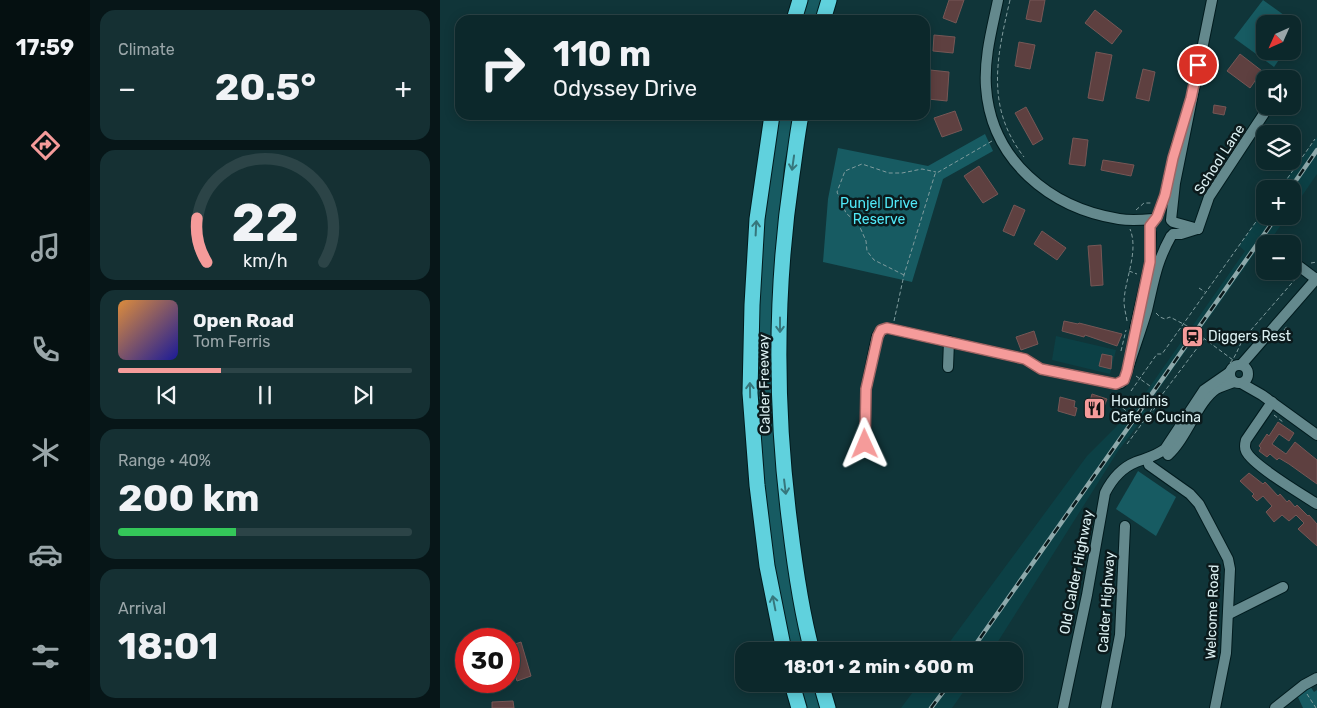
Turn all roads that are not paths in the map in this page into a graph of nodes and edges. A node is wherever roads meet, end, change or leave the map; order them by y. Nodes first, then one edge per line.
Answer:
1 (800, 0) edge
2 (829, 0) edge
3 (998, 0) edge
4 (1212, 0) edge
5 (796, 15) edge
6 (824, 15) edge
7 (1191, 98) junction
8 (1263, 115) edge
9 (771, 120) edge
10 (800, 120) edge
11 (1155, 218) junction
12 (1127, 221) junction
13 (1172, 221) junction
14 (1198, 229) junction
15 (1150, 231) junction
16 (1172, 235) junction
17 (1301, 268) edge
18 (1317, 278) edge
19 (949, 341) junction
20 (1237, 362) junction
21 (948, 367) dead end
22 (1230, 372) junction
23 (1129, 375) junction
24 (1241, 381) junction
25 (1272, 402) junction
26 (1317, 435) edge
27 (865, 444) dead end
28 (1147, 461) junction
29 (1317, 504) edge
30 (1125, 526) dead end
31 (1100, 528) junction
32 (1283, 587) dead end
33 (1229, 614) junction
34 (782, 642) edge
35 (810, 642) edge
36 (1317, 678) edge
37 (794, 692) edge
38 (823, 692) edge
39 (799, 708) edge
40 (828, 708) edge
41 (1063, 708) edge
42 (1106, 708) edge
43 (1215, 708) edge
44 (1275, 708) edge

1 - 5 highway
2 - 6 highway
3 - 12 street
4 - 7 street
7 - 11 street
7 - 13 street
8 - 14 street, School Lane
34 -> 9 highway, Calder Freeway
10 -> 35 highway, Calder Freeway
11 - 12 street
11 - 13 street
11 - 15 street
12 - 15 street
13 - 14 street
13 - 16 street
14 - 16 street
15 - 16 street
15 - 23 street
16 - 23 street
17 - 18 street
18 - 20 street
19 - 21 street
19 - 23 street
19 - 27 street
20 - 22 street
20 - 24 street
22 - 24 street
22 - 28 street
24 - 25 street
24 - 28 street
25 - 26 street
25 - 29 street
28 - 31 street
28 - 31 street, Old Calder Highway
28 - 33 street, Welcome Road
30 - 42 street, Calder Highway
31 - 41 street, Old Calder Highway
32 - 33 street
33 - 43 street, Welcome Road
36 - 44 street
37 - 39 highway
38 - 40 highway

